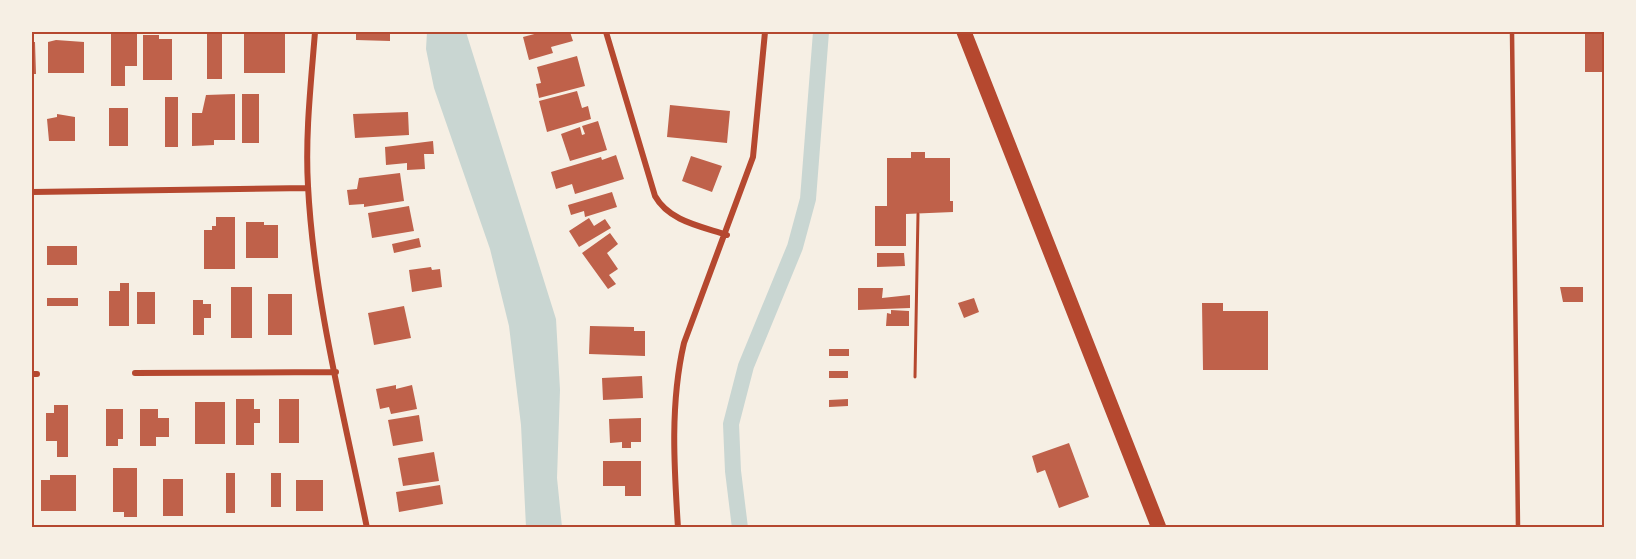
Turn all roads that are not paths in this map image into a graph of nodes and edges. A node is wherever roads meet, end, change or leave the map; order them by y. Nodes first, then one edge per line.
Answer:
1 (315, 32) edge
2 (606, 32) edge
3 (765, 32) edge
4 (964, 32) edge
5 (1512, 32) edge
6 (308, 188) junction
7 (32, 192) edge
8 (727, 235) junction
9 (336, 372) junction
10 (135, 373) dead end
11 (367, 528) edge
12 (678, 528) edge
13 (1159, 528) edge
14 (1518, 528) edge

1 - 6 street
2 - 8 street
3 - 8 street
4 - 13 highway
5 - 14 lane
6 - 7 street
6 - 9 street
8 - 12 street
9 - 10 street
9 - 11 street

